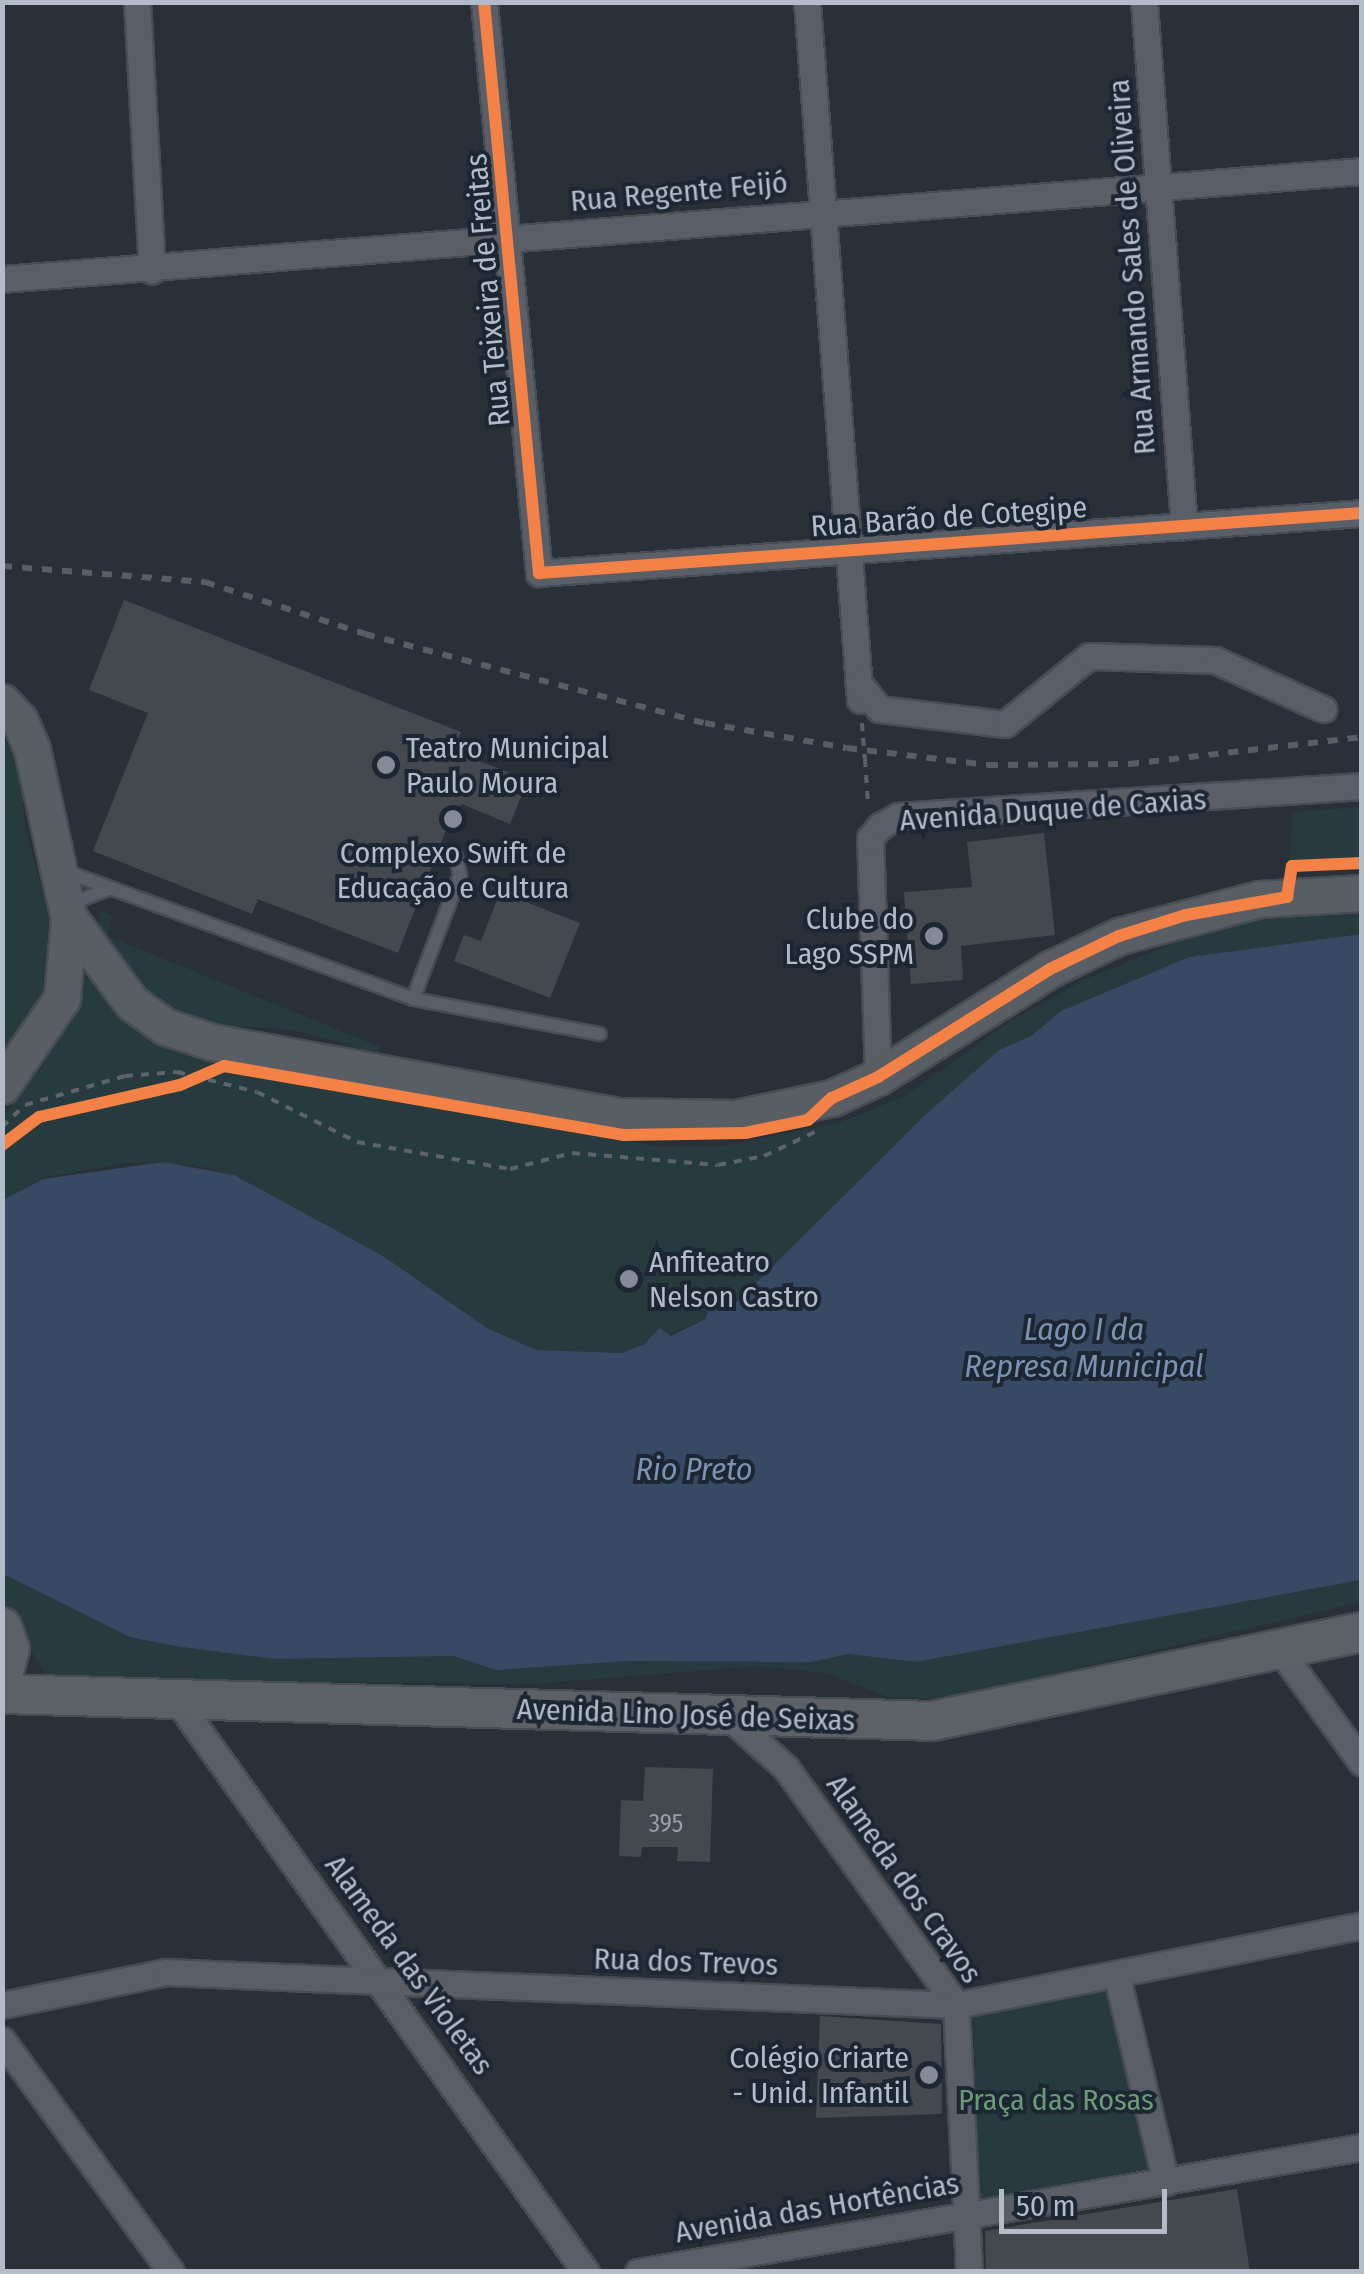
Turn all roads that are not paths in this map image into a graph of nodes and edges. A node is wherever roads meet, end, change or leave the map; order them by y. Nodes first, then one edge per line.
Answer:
1 (136, 2) edge
2 (484, 2) edge
3 (808, 2) edge
4 (1144, 2) edge
5 (1362, 171) edge
6 (1160, 188) junction
7 (824, 212) junction
8 (509, 240) junction
9 (152, 271) junction
10 (2, 280) edge
11 (1362, 512) edge
12 (1184, 526) junction
13 (848, 549) junction
14 (539, 573) joint
15 (2, 702) edge
16 (1323, 709) dead end
17 (1362, 786) edge
18 (456, 856) dead end
19 (52, 867) junction
20 (114, 888) junction
21 (1362, 892) edge
22 (67, 913) junction
23 (413, 999) junction
24 (600, 1034) dead end
25 (8, 1077) edge
26 (878, 1077) junction
27 (2, 1627) edge
28 (1362, 1632) edge
29 (1279, 1649) junction
30 (2, 1679) edge
31 (2, 1694) edge
32 (176, 1699) junction
33 (729, 1718) junction
34 (792, 1719) junction
35 (1362, 1763) edge
36 (786, 1768) junction
37 (1362, 1924) edge
38 (1118, 1977) junction
39 (383, 1982) junction
40 (2, 2005) edge
41 (956, 2005) junction
42 (2, 2040) edge
43 (1362, 2147) edge
44 (1166, 2182) junction
45 (969, 2215) junction
46 (170, 2272) edge
47 (586, 2272) edge
48 (638, 2272) edge
49 (969, 2272) edge

1 - 9 street
2 - 8 street, Rua Teixeira de Freitas
3 - 7 street
4 - 6 street, Rua Armando Sales de Oliveira
5 - 6 street, Rua Regente Feijó
6 - 7 street, Rua Regente Feijó
6 - 12 street, Rua Armando Sales de Oliveira
7 - 8 street, Rua Regente Feijó
7 - 13 street
8 - 9 street, Rua Regente Feijó
8 - 14 street, Rua Teixeira de Freitas
9 - 10 street, Rua Regente Feijó
11 - 12 street, Rua Barão de Cotegipe
12 - 13 street, Rua Barão de Cotegipe
13 - 14 street, Rua Barão de Cotegipe
13 - 16 street
15 - 19 main road
17 - 26 street, Avenida Duque de Caxias
18 - 23 lane
19 - 20 lane
19 - 22 main road
20 - 22 lane
20 - 23 lane
21 - 26 main road
22 - 25 main road
22 - 26 main road
23 - 24 lane
27 - 30 main road
28 - 29 main road, Avenida Lino José de Seixas
29 - 34 main road, Avenida Lino José de Seixas
29 - 35 street
31 - 32 main road, Avenida Lino José de Seixas
32 - 33 main road, Avenida Lino José de Seixas
32 - 39 street, Alameda das Violetas
33 - 34 main road, Avenida Lino José de Seixas
33 - 36 street, Alameda dos Cravos
34 - 36 street, Alameda dos Cravos
36 - 41 street, Alameda dos Cravos
37 - 38 street, Rua dos Trevos
38 - 41 street, Rua dos Trevos
38 - 44 street
39 - 40 street, Rua dos Trevos
39 - 41 street, Rua dos Trevos
39 - 47 street, Alameda das Violetas
41 - 45 street, Alameda dos Cravos
42 - 46 street
43 - 44 street, Avenida das Hortências
44 - 45 street, Avenida das Hortências
45 - 48 street, Avenida das Hortências
45 - 49 street, Alameda dos Cravos

